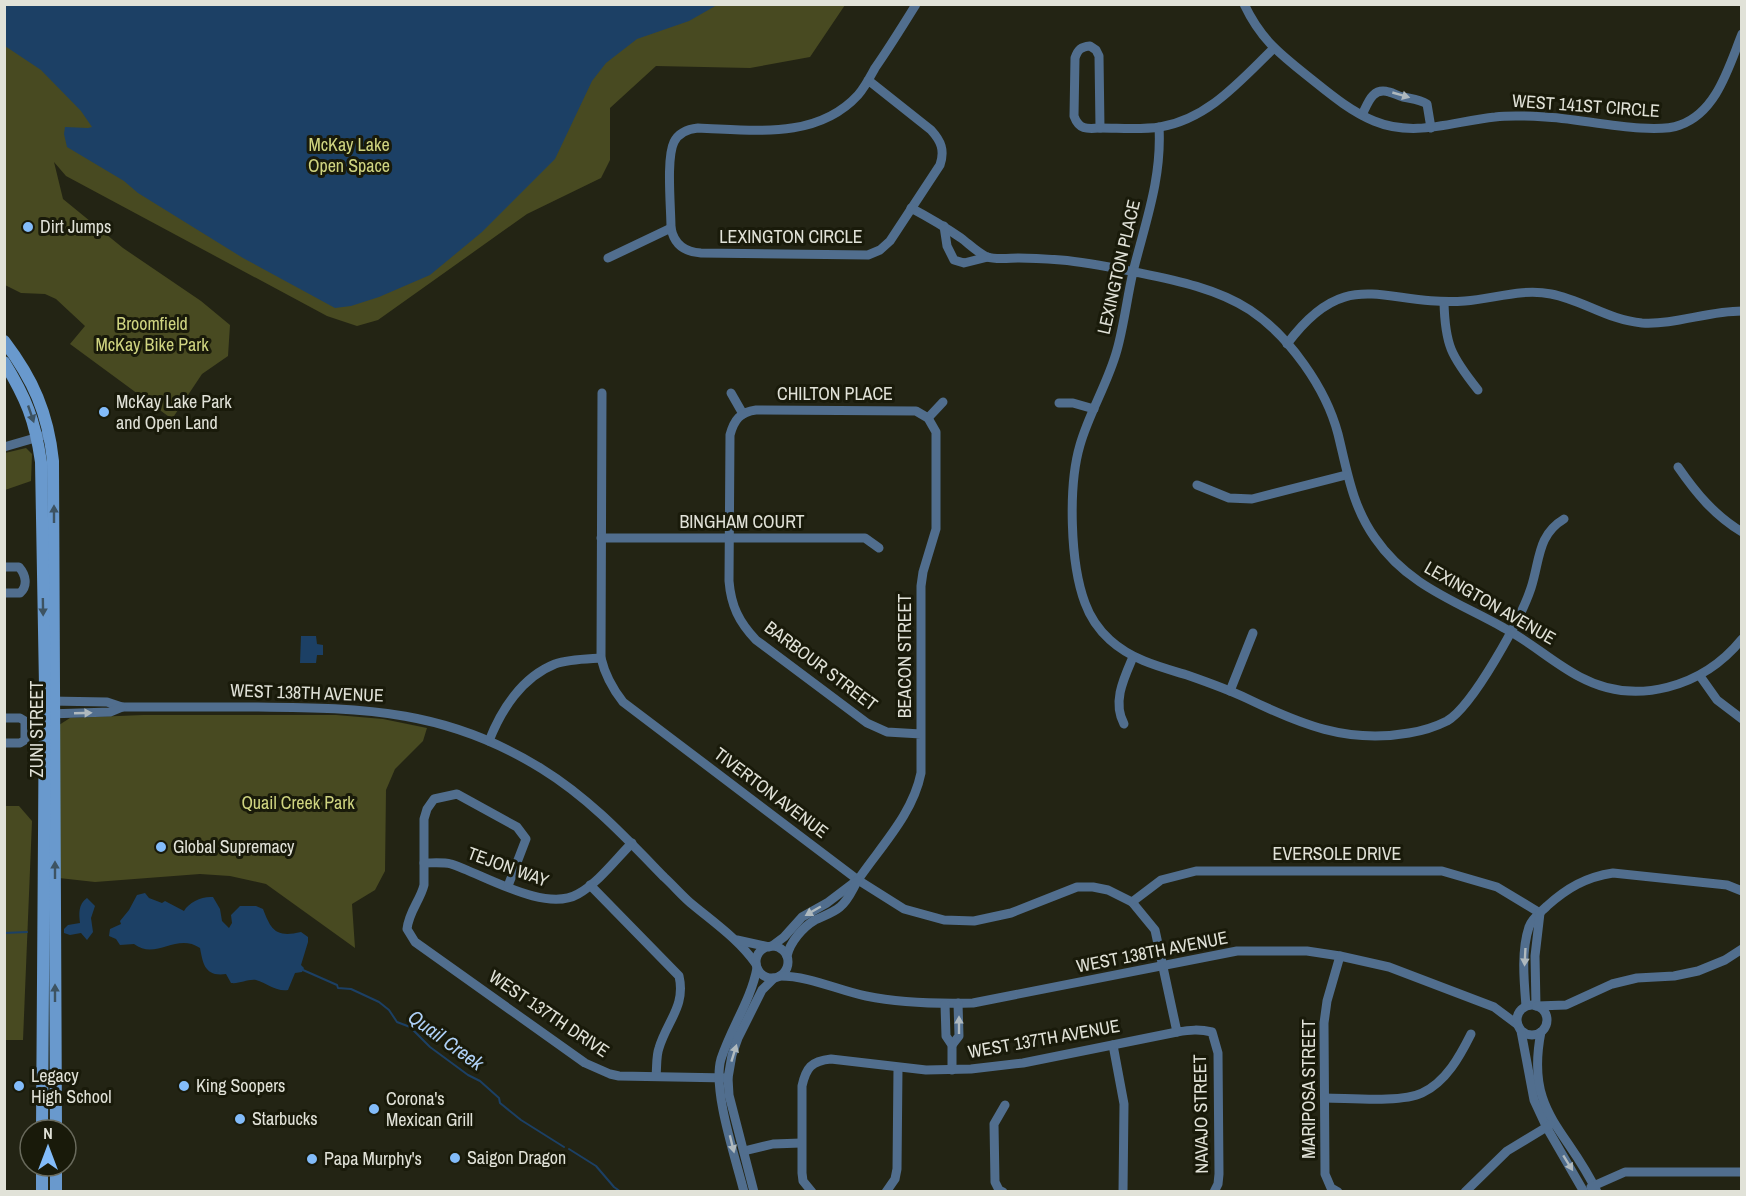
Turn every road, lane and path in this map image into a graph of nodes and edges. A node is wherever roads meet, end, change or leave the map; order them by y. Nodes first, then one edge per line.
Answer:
1 (916, 4) edge
2 (1244, 4) edge
3 (1741, 34) edge
4 (1273, 49) junction
5 (868, 80) junction
6 (1362, 115) junction
7 (1100, 128) junction
8 (1159, 128) junction
9 (1431, 128) junction
10 (912, 208) junction
11 (944, 226) junction
12 (671, 228) junction
13 (608, 258) dead end
14 (988, 258) junction
15 (1133, 272) junction
16 (1444, 302) junction
17 (1742, 310) edge
18 (4, 341) edge
19 (1287, 344) junction
20 (4, 362) edge
21 (1478, 390) dead end
22 (602, 393) dead end
23 (731, 393) dead end
24 (943, 402) dead end
25 (1059, 403) dead end
26 (1094, 409) junction
27 (743, 414) junction
28 (928, 418) junction
29 (44, 435) junction
30 (4, 447) edge
31 (1678, 467) dead end
32 (1346, 475) junction
33 (1197, 485) dead end
34 (1564, 519) dead end
35 (1742, 531) edge
36 (601, 538) junction
37 (730, 539) junction
38 (879, 548) dead end
39 (4, 567) edge
40 (4, 593) edge
41 (1511, 631) junction
42 (1252, 633) dead end
43 (1742, 639) edge
44 (1133, 657) junction
45 (602, 658) junction
46 (1700, 676) junction
47 (1230, 691) junction
48 (49, 708) junction
49 (4, 718) edge
50 (1742, 719) edge
51 (1124, 724) dead end
52 (921, 734) junction
53 (489, 741) junction
54 (4, 743) edge
55 (632, 843) junction
56 (424, 863) junction
57 (858, 879) junction
58 (590, 885) junction
59 (508, 886) junction
60 (1742, 891) edge
61 (1132, 902) junction
62 (1540, 913) junction
63 (49, 934) junction
64 (737, 940) junction
65 (770, 946) junction
66 (1742, 949) edge
67 (1340, 956) junction
68 (787, 958) junction
69 (1163, 965) junction
70 (756, 966) junction
71 (777, 977) junction
72 (812, 980) junction
73 (958, 1003) junction
74 (945, 1004) junction
75 (1566, 1005) junction
76 (1494, 1007) junction
77 (1530, 1007) junction
78 (1547, 1022) junction
79 (1520, 1028) junction
80 (1177, 1032) junction
81 (1541, 1032) junction
82 (1471, 1034) dead end
83 (952, 1045) junction
84 (1113, 1045) junction
85 (898, 1068) junction
86 (952, 1071) junction
87 (656, 1076) junction
88 (724, 1077) junction
89 (1325, 1098) junction
90 (1005, 1106) dead end
91 (42, 1118) edge
92 (56, 1118) edge
93 (1550, 1125) junction
94 (801, 1143) junction
95 (744, 1151) junction
96 (1742, 1172) edge
97 (1596, 1188) edge
98 (1335, 1190) edge
99 (744, 1191) edge
100 (754, 1191) edge
101 (812, 1191) edge
102 (886, 1191) edge
103 (1001, 1191) edge
104 (1123, 1191) edge
105 (1214, 1191) edge
106 (1465, 1191) edge
107 (1584, 1191) edge

1 - 5 street
2 - 4 street, WEST 141ST CIRCLE
3 - 9 street, WEST 141ST CIRCLE
4 - 6 street, WEST 141ST CIRCLE
4 - 8 street
5 - 10 street, LEXINGTON CIRCLE
5 - 12 street
6 - 9 street, WEST 141ST CIRCLE
6 -> 9 street
7 - 7 street
7 - 8 street
8 - 15 street, LEXINGTON PLACE
10 - 11 street
10 - 12 street, LEXINGTON CIRCLE
11 - 14 street
11 - 14 street, LEXINGTON AVENUE
12 - 13 street
14 - 15 street, LEXINGTON AVENUE
15 - 19 street, LEXINGTON AVENUE
15 - 26 street, LEXINGTON PLACE
16 - 17 street
16 - 19 street
16 - 21 street
18 - 29 main road, ZUNI STREET
19 - 32 street, LEXINGTON AVENUE
20 -> 29 main road, ZUNI STREET
22 - 36 street, TIVERTON AVENUE
23 - 27 street
24 - 28 street
25 - 26 street
26 - 44 street, LEXINGTON PLACE
27 - 28 street, CHILTON PLACE
27 - 37 street, BARBOUR STREET
28 - 52 street, BEACON STREET
29 - 30 street
29 - 48 main road, ZUNI STREET
31 - 35 street
32 - 33 street
32 - 41 street, LEXINGTON AVENUE
34 - 41 street, LEXINGTON PLACE
36 - 37 street, BINGHAM COURT
36 - 45 street, TIVERTON AVENUE
37 - 38 street, BINGHAM COURT
37 - 52 street, BARBOUR STREET
39 - 40 street
41 - 46 street, LEXINGTON AVENUE
41 - 47 street, LEXINGTON PLACE
42 - 47 street
43 - 46 street, LEXINGTON AVENUE
44 - 47 street, LEXINGTON PLACE
44 - 51 street
45 - 53 street
45 - 57 street, TIVERTON AVENUE
46 - 50 street
48 - 53 street, WEST 138TH AVENUE
48 - 63 main road, ZUNI STREET
49 - 54 street
52 - 57 street, BEACON STREET
53 - 55 street, WEST 138TH AVENUE
55 - 58 street, TEJON WAY
55 - 64 street, WEST 138TH AVENUE
56 - 59 street, TEJON WAY
56 - 59 street
56 - 87 street, WEST 137TH DRIVE
57 - 61 street, TIVERTON AVENUE
57 -> 65 street, BEACON STREET
57 - 68 street, BEACON STREET
58 - 59 street, TEJON WAY
58 - 87 street
60 - 62 street
61 - 62 street, EVERSOLE DRIVE
61 - 69 street, TIVERTON AVENUE
62 - 77 street
63 - 91 main road, ZUNI STREET
92 -> 63 main road, ZUNI STREET
64 - 65 street, WEST 138TH AVENUE
64 - 70 street, WEST 138TH AVENUE
65 - 68 street
65 - 70 street
66 - 75 street, WEST 138TH AVENUE
67 - 69 street, WEST 138TH AVENUE
67 - 76 street, WEST 138TH AVENUE
67 - 89 street, MARIPOSA STREET
68 - 71 street
68 - 72 street, WEST 138TH AVENUE
69 - 73 street, WEST 138TH AVENUE
69 - 80 street, NAVAJO STREET
70 - 71 street
70 - 88 street
71 - 72 street, WEST 138TH AVENUE
88 -> 71 street
72 - 74 street, WEST 138TH AVENUE
73 - 74 street, WEST 138TH AVENUE
83 -> 73 street
74 - 83 street
75 - 77 street, WEST 138TH AVENUE
75 - 78 street, WEST 138TH AVENUE
76 - 77 street, WEST 138TH AVENUE
76 - 79 street, WEST 138TH AVENUE
77 - 78 street
77 - 79 street
78 - 81 street
79 - 81 street
79 - 93 street
80 - 84 street, WEST 137TH AVENUE
80 - 105 street, NAVAJO STREET
81 - 93 street
82 - 89 street
83 - 86 street
84 - 86 street, WEST 137TH AVENUE
84 - 104 street
85 - 86 street, WEST 137TH AVENUE
85 - 94 street, WEST 137TH AVENUE
85 - 102 street
87 - 88 street, WEST 137TH DRIVE
88 - 95 street
88 -> 99 street
89 - 98 street, MARIPOSA STREET
90 - 103 street
93 - 97 street
93 - 106 street
93 -> 107 street
94 - 95 street
94 - 101 street
95 - 100 street
96 - 97 street
97 - 107 street

